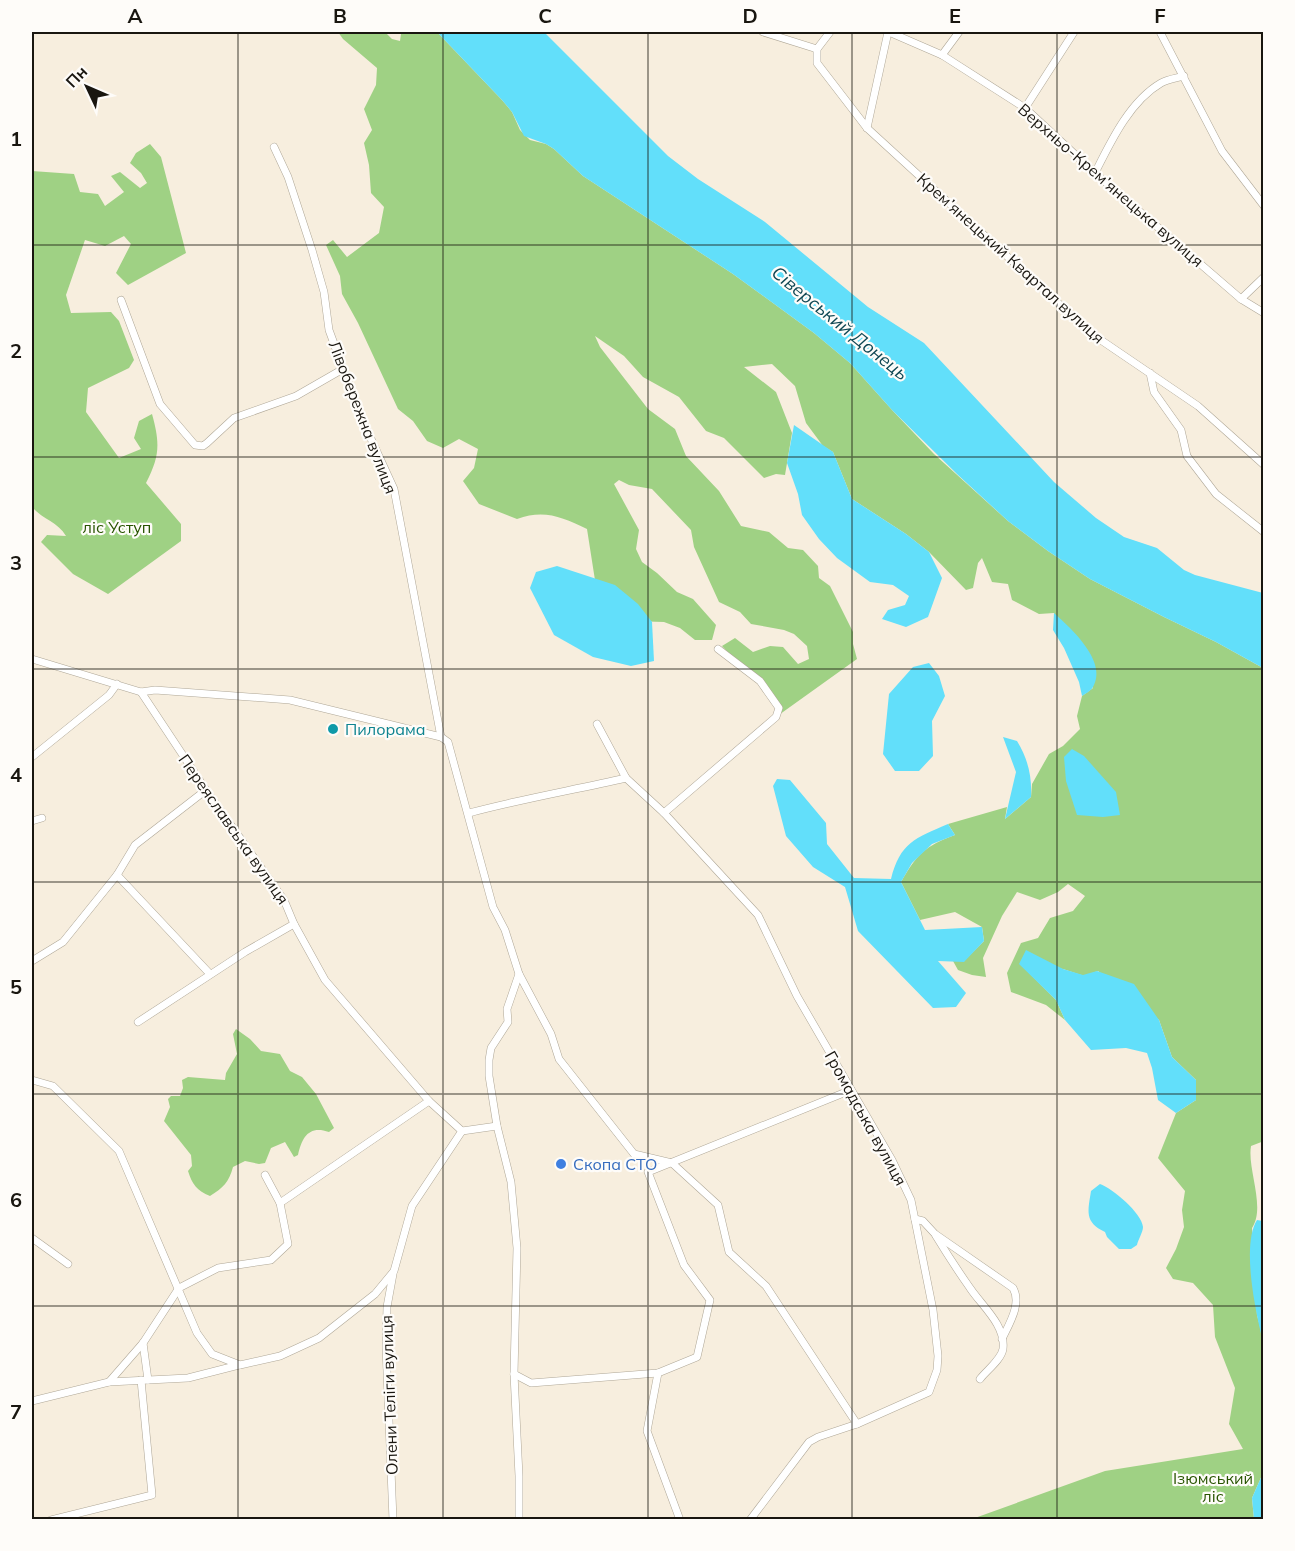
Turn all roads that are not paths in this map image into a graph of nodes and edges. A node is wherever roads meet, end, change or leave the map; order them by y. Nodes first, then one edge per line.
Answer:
1 (763, 32) edge
2 (830, 32) edge
3 (889, 32) edge
4 (959, 32) edge
5 (1074, 32) edge
6 (1160, 32) edge
7 (817, 49) junction
8 (942, 55) junction
9 (1184, 76) junction
10 (1025, 108) junction
11 (867, 128) junction
12 (274, 147) dead end
13 (1095, 172) junction
14 (1263, 206) edge
15 (1263, 277) edge
16 (1241, 299) junction
17 (121, 300) dead end
18 (1263, 313) edge
19 (343, 369) junction
20 (1150, 373) junction
21 (1263, 463) edge
22 (1263, 532) edge
23 (718, 649) dead end
24 (32, 659) edge
25 (117, 684) junction
26 (141, 692) junction
27 (597, 724) dead end
28 (441, 737) junction
29 (32, 757) edge
30 (626, 778) junction
31 (206, 790) junction
32 (469, 813) junction
33 (664, 813) junction
34 (42, 818) dead end
35 (32, 821) edge
36 (117, 874) junction
37 (294, 924) junction
38 (32, 961) edge
39 (210, 974) junction
40 (519, 974) junction
41 (138, 1022) dead end
42 (32, 1080) edge
43 (851, 1090) junction
44 (429, 1101) junction
45 (497, 1126) junction
46 (462, 1131) junction
47 (672, 1163) junction
48 (265, 1175) dead end
49 (280, 1203) junction
50 (915, 1219) junction
51 (935, 1234) junction
52 (32, 1238) edge
53 (68, 1264) dead end
54 (394, 1271) junction
55 (178, 1288) junction
56 (1002, 1339) junction
57 (143, 1343) junction
58 (240, 1365) junction
59 (658, 1373) junction
60 (514, 1374) junction
61 (980, 1378) dead end
62 (145, 1380) junction
63 (109, 1382) junction
64 (32, 1401) edge
65 (857, 1424) junction
66 (51, 1520) edge
67 (393, 1520) edge
68 (519, 1520) edge
69 (680, 1520) edge
70 (750, 1520) edge

1 - 7 street
2 - 7 street
3 - 8 street, Верхньо-Крем’янецька вулиця
3 - 11 street
4 - 8 street
5 - 10 street
6 - 9 street
7 - 11 street, Крем’янецький Квартал вулиця
8 - 10 street, Верхньо-Крем’янецька вулиця
9 - 13 street
9 - 14 street
10 - 13 street, Верхньо-Крем’янецька вулиця
11 - 20 street, Крем’янецький Квартал вулиця
12 - 19 street, Лівобережна вулиця
13 - 16 street, Верхньо-Крем’янецька вулиця
15 - 16 street
16 - 18 street, Верхньо-Крем’янецька вулиця
17 - 19 street
19 - 28 street, Лівобережна вулиця
20 - 21 street, Крем’янецький Квартал вулиця
20 - 22 street
23 - 33 street
24 - 25 street
25 - 26 street
25 - 29 street
26 - 28 street
26 - 31 street, Переяславська вулиця
27 - 30 street, Громадська вулиця
28 - 32 street, Лівобережна вулиця
30 - 32 street
30 - 33 street, Громадська вулиця
31 - 36 street
31 - 37 street, Переяславська вулиця
32 - 40 street, Лівобережна вулиця
33 - 43 street, Громадська вулиця
34 - 35 street
36 - 38 street
36 - 39 street
37 - 39 street
37 - 44 street, Переяславська вулиця
39 - 41 street
40 - 45 street
40 - 47 street, Лівобережна вулиця
42 - 55 street
43 - 47 street
43 - 50 street, Громадська вулиця
44 - 46 street, Переяславська вулиця
44 - 49 street
45 - 46 street
45 - 60 street
46 - 54 street, Олени Теліги вулиця
47 - 59 street
47 - 65 street
48 - 49 street
49 - 55 street
50 - 51 street
50 - 65 street, Громадська вулиця
51 - 56 street
51 - 56 street
52 - 53 street
54 - 58 street, Олени Теліги вулиця
54 - 67 street, Олени Теліги вулиця
55 - 57 street
55 - 58 street
56 - 61 street
57 - 62 street
57 - 63 street
58 - 62 street, Олени Теліги вулиця
59 - 60 street
59 - 69 street
60 - 68 street
62 - 63 street, Олени Теліги вулиця
62 - 66 street
63 - 64 street, Олени Теліги вулиця
65 - 70 street, Громадська вулиця

